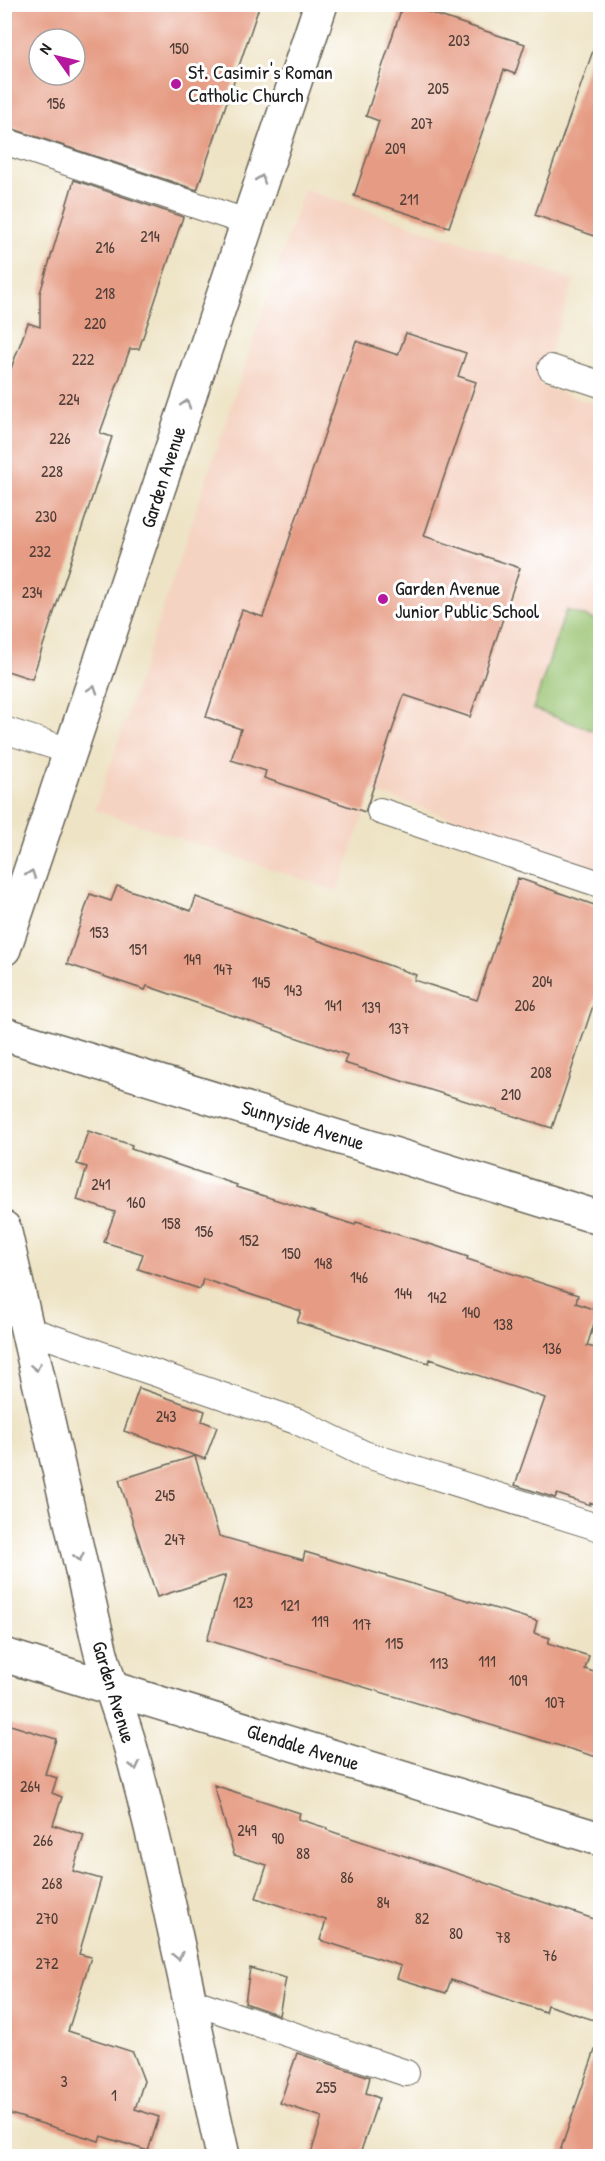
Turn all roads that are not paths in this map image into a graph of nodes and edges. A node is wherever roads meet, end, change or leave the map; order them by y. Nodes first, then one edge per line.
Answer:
1 (321, 4) edge
2 (4, 141) edge
3 (246, 222) junction
4 (551, 368) dead end
5 (600, 384) edge
6 (4, 730) edge
7 (73, 752) junction
8 (380, 811) dead end
9 (600, 884) edge
10 (4, 949) edge
11 (4, 1034) edge
12 (600, 1215) edge
13 (4, 1228) edge
14 (28, 1330) junction
15 (600, 1528) edge
16 (4, 1655) edge
17 (109, 1686) junction
18 (600, 1839) edge
19 (188, 2000) junction
20 (405, 2073) dead end
21 (223, 2157) edge

3 -> 1 street, Garden Avenue
2 - 3 lane
7 -> 3 street, Garden Avenue
4 - 5 lane
6 - 7 lane
10 -> 7 street, Garden Avenue
8 - 9 lane
11 - 12 street, Sunnyside Avenue
13 - 14 street, Garden Avenue
14 - 15 lane
14 -> 17 street, Garden Avenue
16 - 17 street, Glendale Avenue
17 - 18 street, Glendale Avenue
17 -> 19 street, Garden Avenue
19 - 20 lane
19 - 21 street, Garden Avenue

